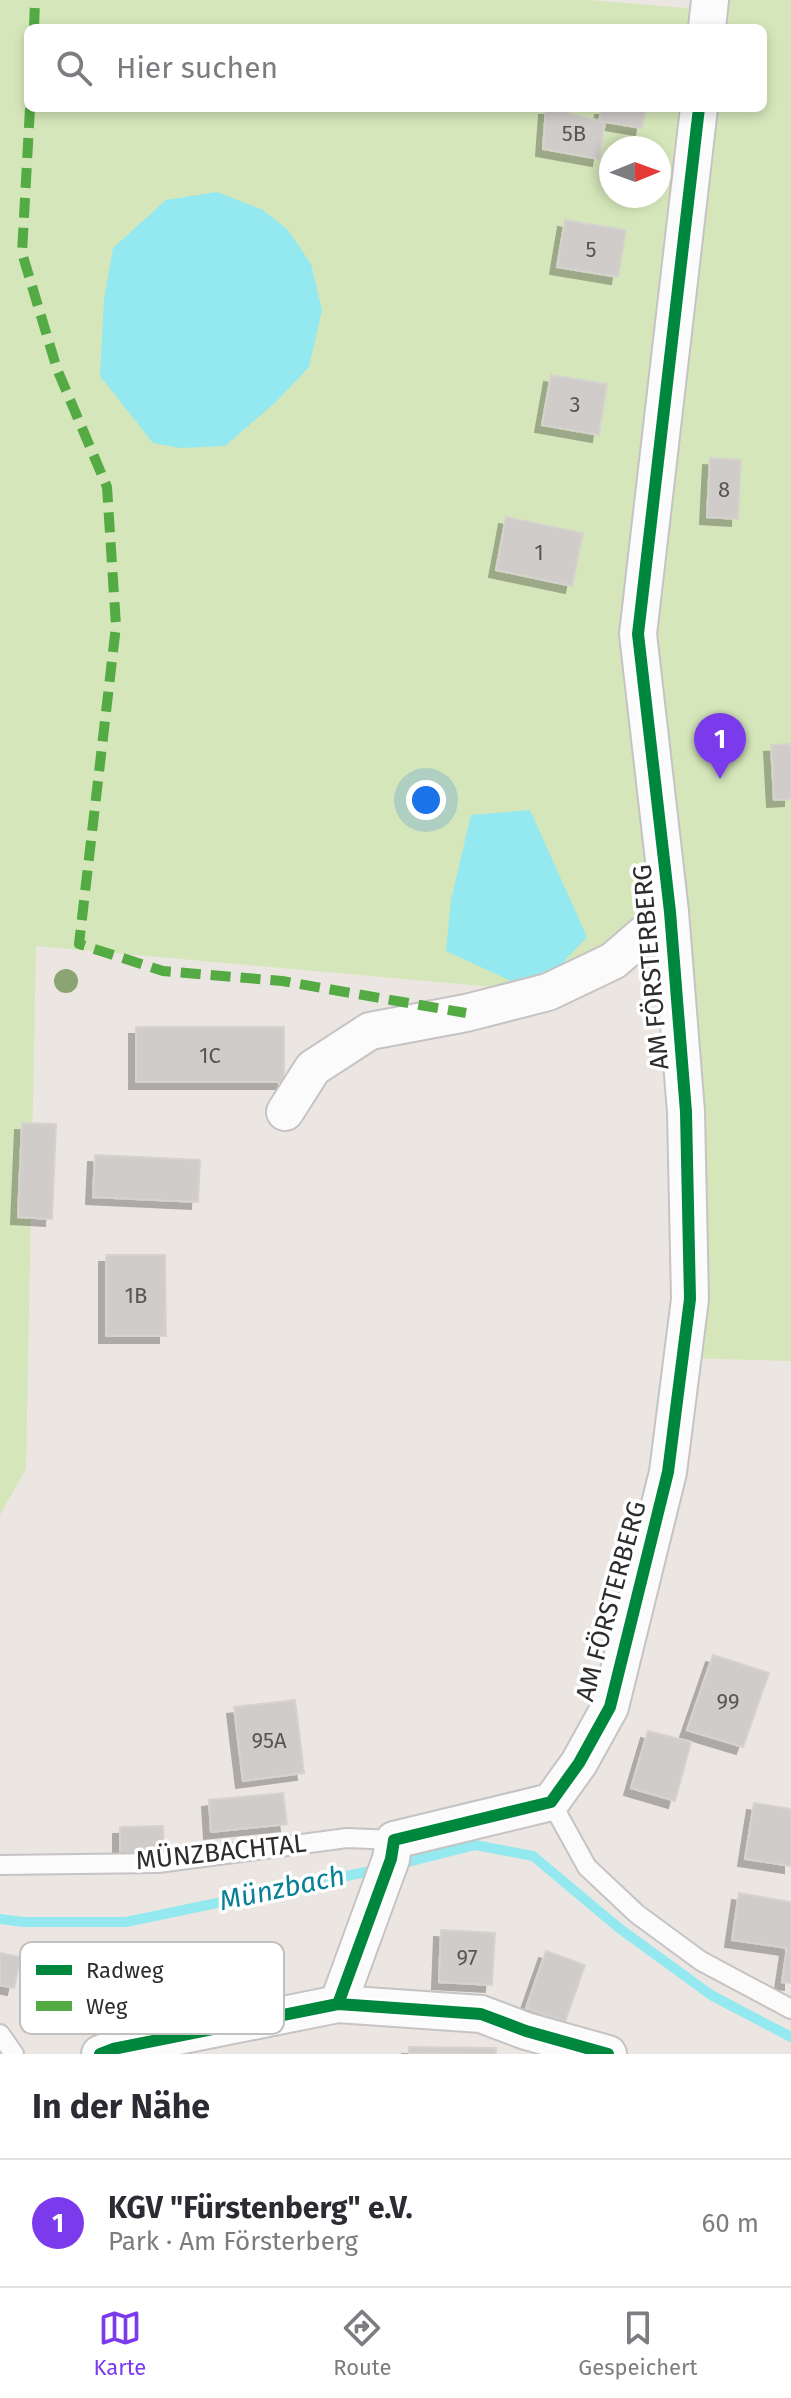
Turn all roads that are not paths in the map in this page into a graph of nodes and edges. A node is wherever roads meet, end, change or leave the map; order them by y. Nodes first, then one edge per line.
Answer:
1 (710, 0) edge
2 (707, 24) edge
3 (699, 112) edge
4 (670, 912) junction
5 (285, 1112) dead end
6 (551, 1802) junction
7 (393, 1850) junction
8 (0, 1865) edge
9 (338, 2004) junction
10 (791, 2009) edge
11 (284, 2015) edge
12 (0, 2034) edge
13 (188, 2034) edge
14 (14, 2054) edge
15 (100, 2054) edge
16 (608, 2054) edge

1 - 2 street
3 - 4 street, AM FÖRSTERBERG
4 - 5 street, AM FÖRSTERBERG
4 - 6 street, AM FÖRSTERBERG
6 - 7 street, MÜNZBACHTAL
6 - 10 lane
7 - 8 lane, MÜNZBACHTAL
7 - 9 street
9 - 11 street
9 - 16 street
12 - 14 lane
13 - 15 street

